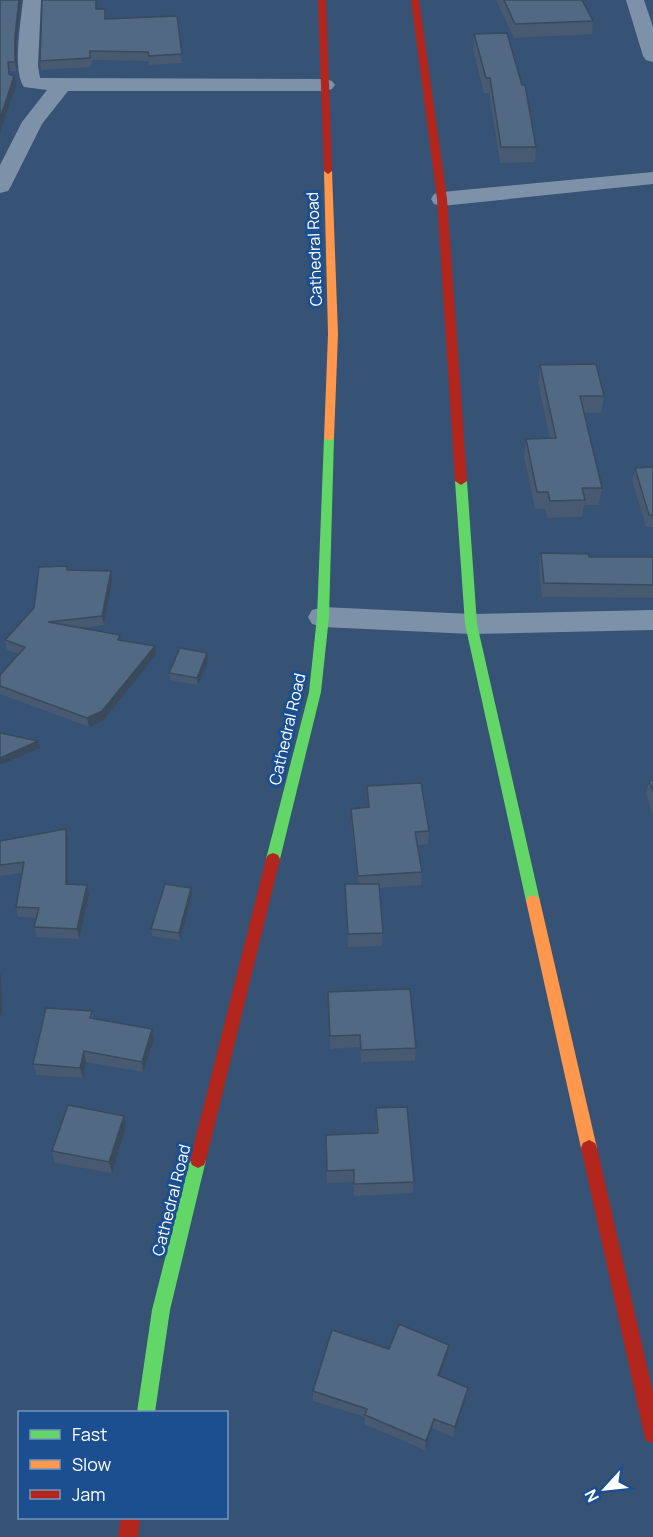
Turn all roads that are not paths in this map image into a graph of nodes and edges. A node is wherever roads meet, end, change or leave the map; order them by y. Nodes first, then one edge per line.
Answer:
1 (33, 0) edge
2 (322, 0) edge
3 (415, 0) edge
4 (635, 0) edge
5 (653, 56) edge
6 (62, 85) junction
7 (325, 85) junction
8 (653, 178) edge
9 (0, 186) edge
10 (442, 199) junction
11 (323, 617) junction
12 (653, 620) edge
13 (471, 624) junction
14 (146, 1411) edge
15 (653, 1434) edge
16 (131, 1519) edge
17 (128, 1537) edge

1 - 6 street
2 - 7 main road, Cathedral Road
3 - 10 main road
4 - 5 street
6 - 7 street
6 - 9 street
7 - 11 main road, Cathedral Road
8 - 10 street
10 - 13 main road
11 - 13 street
11 - 14 main road, Cathedral Road
12 - 13 street
13 - 15 main road
16 - 17 main road

